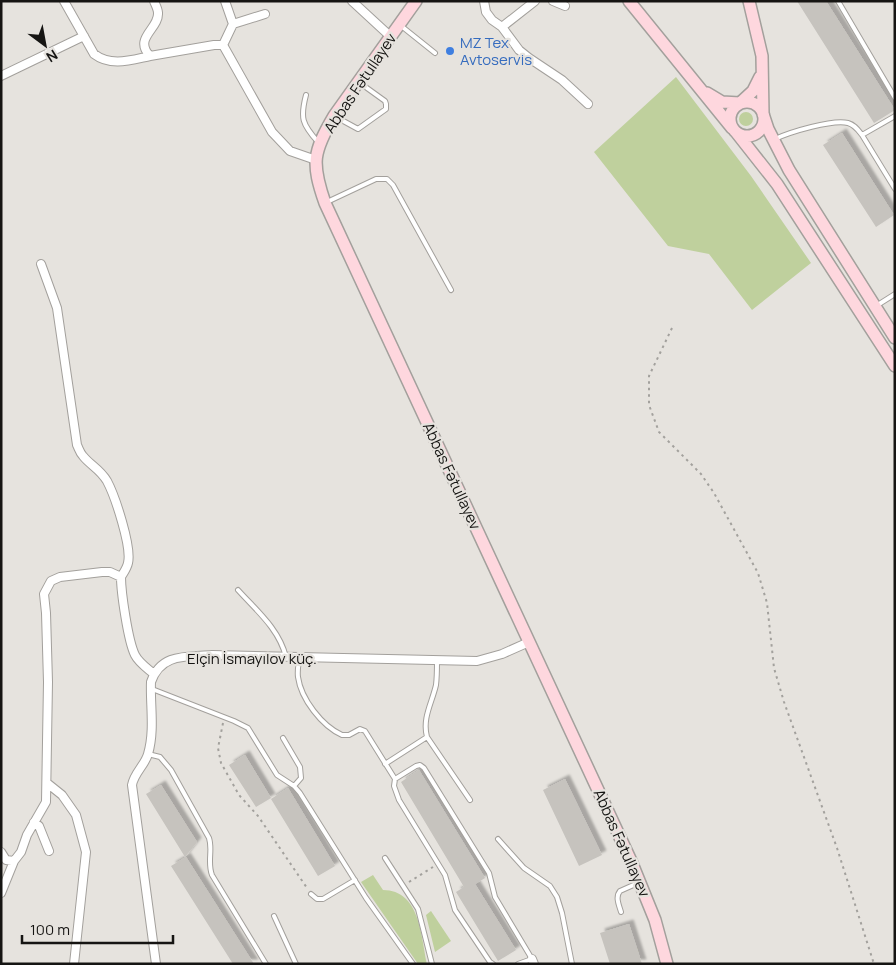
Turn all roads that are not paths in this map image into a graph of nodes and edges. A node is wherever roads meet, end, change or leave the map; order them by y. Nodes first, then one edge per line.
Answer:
1 (64, 1) edge
2 (154, 1) edge
3 (225, 1) edge
4 (352, 1) edge
5 (416, 1) edge
6 (484, 1) edge
7 (535, 1) edge
8 (553, 1) edge
9 (629, 1) edge
10 (749, 1) edge
11 (838, 1) edge
12 (565, 6) dead end
13 (265, 14) dead end
14 (233, 24) junction
15 (400, 25) junction
16 (502, 27) junction
17 (84, 36) junction
18 (391, 37) junction
19 (223, 45) junction
20 (435, 53) dead end
21 (150, 56) junction
22 (763, 69) junction
23 (1, 76) edge
24 (359, 82) junction
25 (696, 85) junction
26 (306, 95) dead end
27 (895, 98) edge
28 (740, 103) junction
29 (588, 104) dead end
30 (763, 114) junction
31 (334, 116) junction
32 (895, 116) edge
33 (734, 130) junction
34 (862, 136) junction
35 (773, 140) junction
36 (320, 143) junction
37 (316, 160) junction
38 (895, 190) edge
39 (325, 203) junction
40 (41, 264) dead end
41 (450, 290) dead end
42 (895, 294) edge
43 (875, 307) junction
44 (895, 338) edge
45 (895, 366) edge
46 (121, 577) junction
47 (238, 590) dead end
48 (529, 642) junction
49 (286, 657) junction
50 (299, 657) junction
51 (437, 661) junction
52 (154, 674) junction
53 (151, 689) junction
54 (427, 736) junction
55 (283, 738) dead end
56 (148, 754) junction
57 (386, 764) junction
58 (395, 778) junction
59 (47, 782) junction
60 (294, 786) junction
61 (470, 800) dead end
62 (34, 822) junction
63 (498, 839) dead end
64 (49, 851) dead end
65 (1, 852) edge
66 (385, 858) dead end
67 (14, 861) junction
68 (354, 880) junction
69 (640, 882) junction
70 (1, 892) edge
71 (311, 894) road end
72 (621, 912) dead end
73 (274, 916) dead end
74 (533, 961) edge
75 (74, 964) edge
76 (156, 964) edge
77 (266, 964) edge
78 (296, 964) edge
79 (412, 964) edge
80 (432, 964) edge
81 (493, 964) edge
82 (518, 964) edge
83 (572, 964) edge
84 (667, 964) edge

1 - 17 street
2 - 21 street
3 - 14 street
4 - 18 street
5 - 15 main road, Abbas Fətullayev
6 - 16 street
7 - 16 street
8 - 12 street
9 - 25 main road
10 - 22 main road
11 - 27 lane
13 - 14 street
14 - 19 street
15 - 18 main road, Abbas Fətullayev
15 - 20 lane
16 - 29 street
17 - 21 street
17 - 23 street
18 - 24 main road, Abbas Fətullayev
19 - 21 street
19 - 37 street
22 - 28 main road
22 - 30 main road
24 - 31 main road, Abbas Fətullayev
24 - 31 lane
25 - 28 main road
25 - 33 main road
26 - 36 lane
28 - 30 main road
28 - 33 main road
30 - 33 main road
30 - 35 main road
31 - 36 main road, Abbas Fətullayev
32 - 34 lane
33 - 45 main road
34 - 35 lane
34 - 38 lane
35 - 43 main road
36 - 37 main road, Abbas Fətullayev
37 - 39 main road, Abbas Fətullayev
39 - 41 lane
39 - 48 main road, Abbas Fətullayev
40 - 46 street
42 - 43 lane
43 - 44 main road
46 - 52 street
46 - 59 street
47 - 49 lane
48 - 51 street, Elçin İsmayılov küç.
48 - 69 main road, Abbas Fətullayev
49 - 50 street, Elçin İsmayılov küç.
49 - 52 street, Elçin İsmayılov küç.
50 - 51 street, Elçin İsmayılov küç.
50 - 57 lane
51 - 54 lane
52 - 53 street
53 - 56 street
53 - 60 lane
54 - 57 lane
54 - 61 lane
55 - 60 lane
56 - 76 street
56 - 77 lane
57 - 58 lane
58 - 74 lane
58 - 81 lane
59 - 62 street
59 - 75 street
60 - 68 lane
62 - 64 street
62 - 67 street
63 - 83 lane
65 - 67 street
66 - 80 lane
67 - 70 street
68 - 71 lane
68 - 79 lane
69 - 72 lane
69 - 84 main road, Abbas Fətullayev
73 - 78 lane
74 - 82 lane

